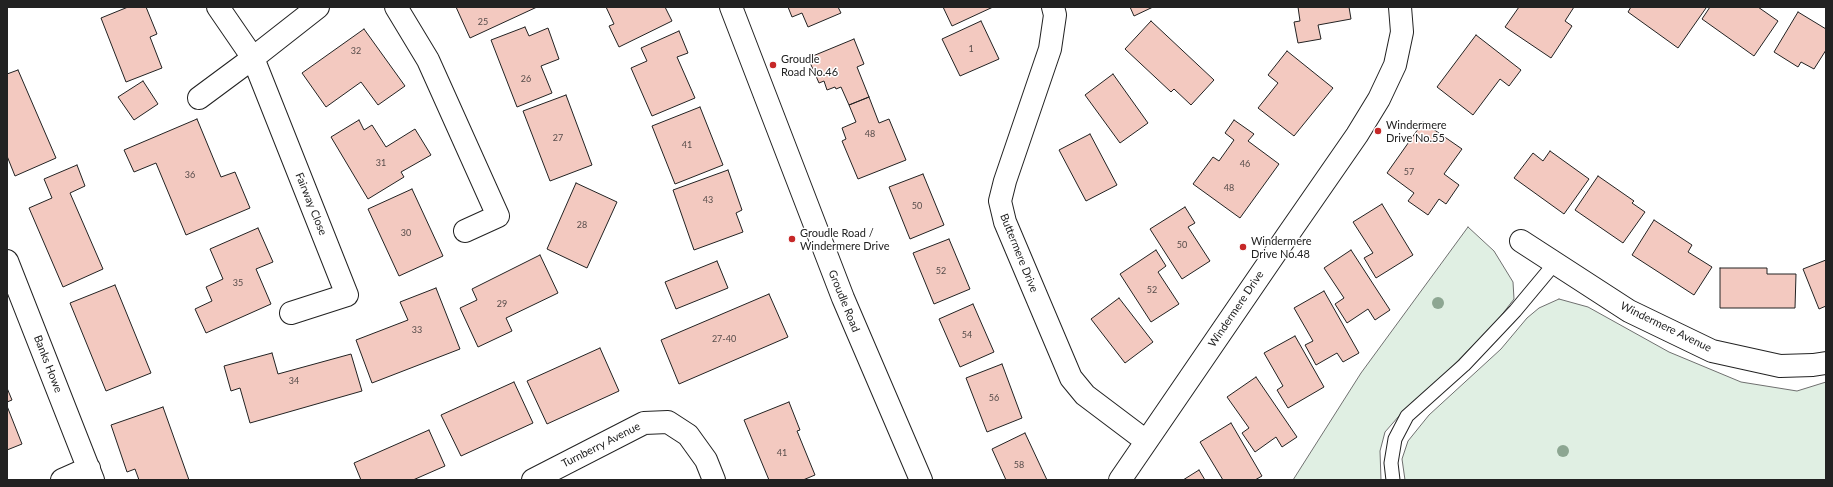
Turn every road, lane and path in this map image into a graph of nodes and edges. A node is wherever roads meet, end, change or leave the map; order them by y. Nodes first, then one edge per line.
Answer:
1 (218, 7) edge
2 (318, 7) edge
3 (396, 7) edge
4 (731, 7) edge
5 (1054, 7) edge
6 (1400, 7) edge
7 (253, 58) junction
8 (199, 98) dead end
9 (465, 231) dead end
10 (1521, 241) dead end
11 (7, 261) edge
12 (1555, 263) junction
13 (291, 313) dead end
14 (1826, 363) edge
15 (1146, 441) junction
16 (91, 474) edge
17 (62, 480) edge
18 (533, 480) edge
19 (714, 480) edge
20 (921, 480) edge
21 (1120, 480) edge
22 (1393, 480) edge

1 - 7 street, Fairway Close
2 - 7 street
3 - 9 street
4 - 20 street, Groudle Road
5 - 15 street, Buttermere Drive
6 - 15 street, Windermere Drive
7 - 8 street
7 - 13 street, Fairway Close
10 - 12 street, Windermere Avenue
11 - 16 street, Banks Howe
12 - 14 street, Windermere Avenue
12 - 22 lane
15 - 21 street, Windermere Drive
16 - 17 street, Banks Howe
18 - 19 street, Turnberry Avenue

